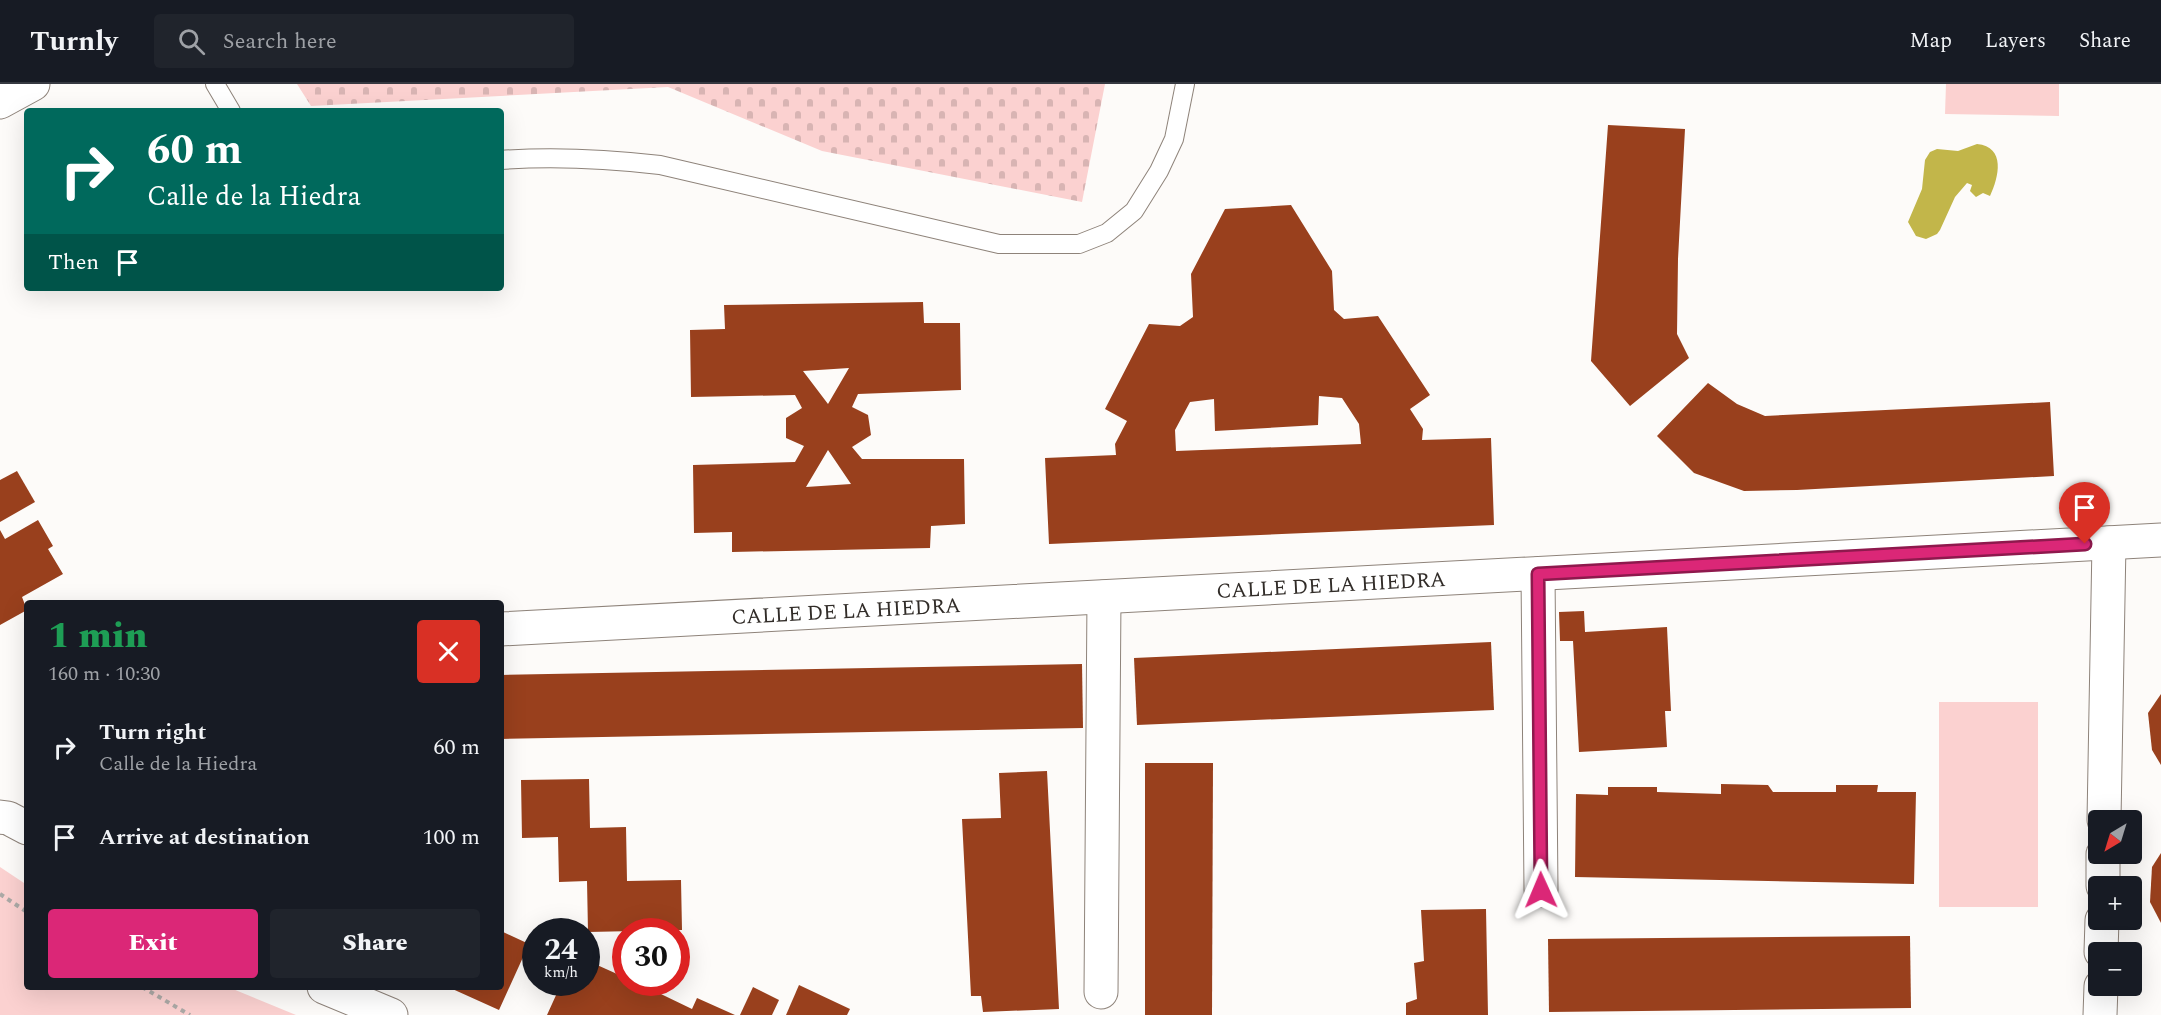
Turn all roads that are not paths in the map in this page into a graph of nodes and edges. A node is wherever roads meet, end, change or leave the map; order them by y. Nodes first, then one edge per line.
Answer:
1 (33, 84) edge
2 (215, 84) edge
3 (1185, 84) edge
4 (0, 102) edge
5 (229, 108) edge
6 (504, 160) edge
7 (2161, 540) edge
8 (2109, 543) junction
9 (1538, 574) junction
10 (1104, 597) junction
11 (504, 629) edge
12 (2104, 810) edge
13 (1541, 890) dead end
14 (331, 990) edge
15 (1101, 992) dead end
16 (2101, 996) edge
17 (391, 1015) edge
18 (2100, 1015) edge

1 - 4 street
2 - 5 lane
3 - 6 lane
7 - 8 street, CALLE DE LA HIEDRA
8 - 9 street, CALLE DE LA HIEDRA
8 - 12 street
9 - 10 street, CALLE DE LA HIEDRA
9 - 13 street
10 - 11 street, CALLE DE LA HIEDRA
10 - 15 street
14 - 17 street
16 - 18 street

